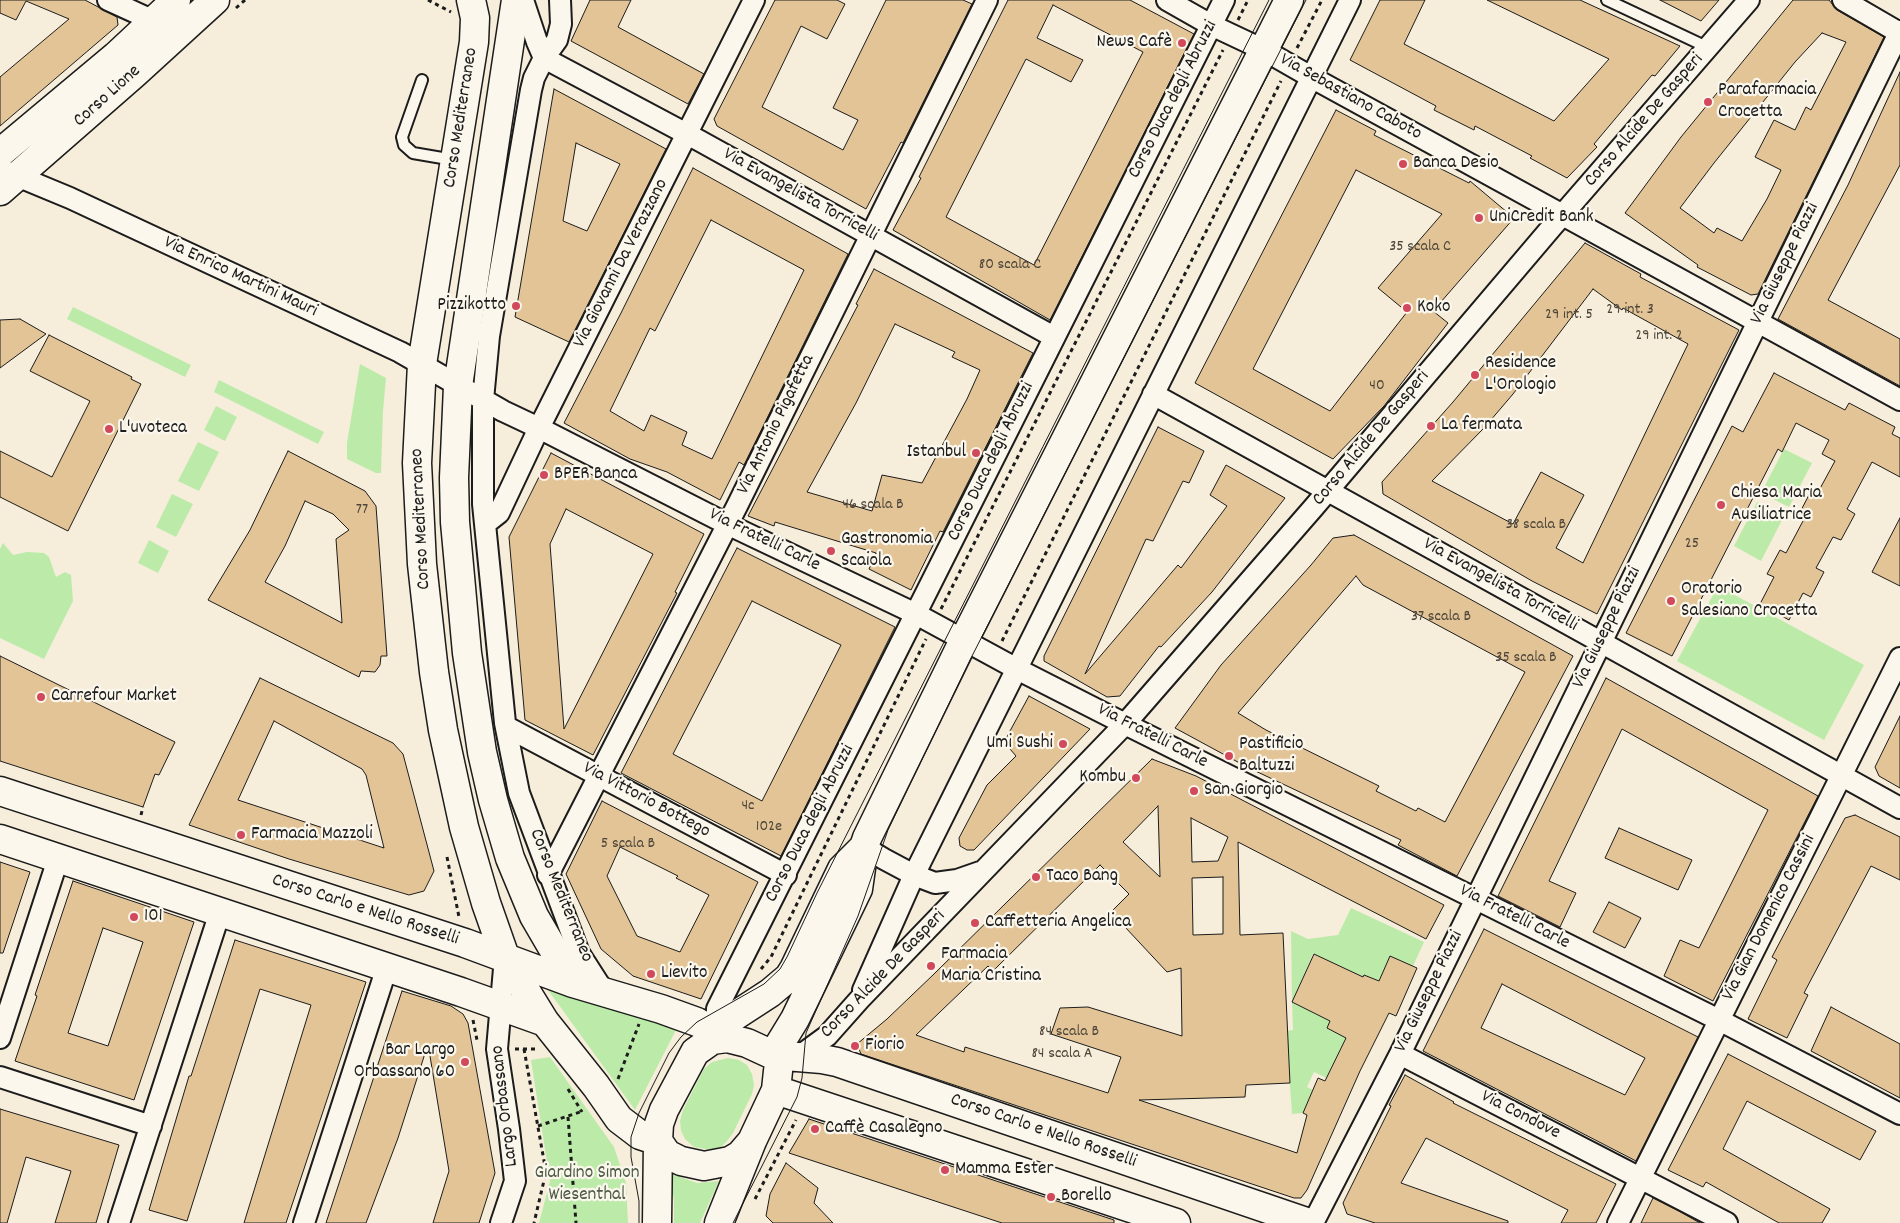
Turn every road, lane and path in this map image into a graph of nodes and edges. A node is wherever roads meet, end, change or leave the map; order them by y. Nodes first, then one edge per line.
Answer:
1 (108, 0) edge
2 (176, 0) edge
3 (214, 0) edge
4 (428, 0) edge
5 (471, 0) edge
6 (516, 0) edge
7 (523, 0) edge
8 (560, 0) edge
9 (754, 0) edge
10 (987, 0) edge
11 (1167, 0) edge
12 (1224, 0) edge
13 (1248, 0) edge
14 (1289, 0) edge
15 (1322, 0) edge
16 (1350, 0) edge
17 (1607, 0) edge
18 (1749, 0) edge
19 (1843, 0) edge
20 (451, 19) dead end
21 (154, 22) junction
22 (1212, 25) junction
23 (1900, 32) edge
24 (1231, 34) junction
25 (1709, 48) junction
26 (1264, 50) junction
27 (544, 58) junction
28 (1289, 64) junction
29 (1311, 77) junction
30 (422, 80) dead end
31 (688, 134) junction
32 (0, 153) edge
33 (455, 160) junction
34 (6, 178) edge
35 (1562, 215) junction
36 (870, 235) junction
37 (1758, 322) junction
38 (1054, 337) junction
39 (422, 364) junction
40 (458, 386) junction
41 (1153, 394) junction
42 (483, 400) junction
43 (1900, 400) edge
44 (540, 428) junction
45 (1328, 490) junction
46 (484, 524) junction
47 (728, 524) junction
48 (916, 614) junction
49 (934, 624) junction
50 (964, 640) junction
51 (1602, 642) junction
52 (994, 656) junction
53 (1900, 658) edge
54 (1017, 668) junction
55 (1125, 724) junction
56 (507, 726) junction
57 (599, 776) junction
58 (1842, 776) junction
59 (0, 791) edge
60 (1900, 808) edge
61 (0, 839) edge
62 (864, 846) junction
63 (58, 858) junction
64 (984, 870) junction
65 (548, 875) junction
66 (786, 875) junction
67 (914, 875) junction
68 (1476, 899) junction
69 (220, 912) junction
70 (505, 958) junction
71 (387, 967) junction
72 (759, 972) dead end
73 (572, 983) junction
74 (604, 992) junction
75 (858, 1000) junction
76 (500, 1007) junction
77 (473, 1017) dead end
78 (642, 1017) dead end
79 (1719, 1020) junction
80 (546, 1022) junction
81 (716, 1029) junction
82 (0, 1038) edge
83 (478, 1043) dead end
84 (524, 1050) dead end
85 (1400, 1054) junction
86 (792, 1065) junction
87 (0, 1077) edge
88 (616, 1083) dead end
89 (582, 1112) dead end
90 (800, 1113) dead end
91 (1900, 1114) edge
92 (568, 1116) junction
93 (619, 1119) junction
94 (151, 1126) junction
95 (538, 1126) junction
96 (658, 1141) junction
97 (752, 1142) junction
98 (1640, 1178) junction
99 (657, 1211) edge
100 (731, 1216) edge
101 (119, 1223) edge
102 (304, 1223) edge
103 (501, 1223) edge
104 (534, 1223) edge
105 (576, 1223) edge
106 (1176, 1223) edge
107 (1309, 1223) edge
108 (1313, 1223) edge
109 (1618, 1223) edge
110 (1727, 1223) edge

1 - 21 street
2 - 21 main road, Corso Lione
3 - 34 main road, Corso Lione
4 - 20 path
5 - 33 main road, Corso Mediterraneo
6 - 40 main road, Corso Mediterraneo
7 - 27 street
8 - 27 street, Corso Mediterraneo
9 - 31 street, Via Giovanni Da Verazzano
10 - 36 street, Via Antonio Pigafetta
11 - 22 street, Via Sebastiano Caboto
12 - 22 street, Corso Duca degli Abruzzi
13 - 24 path
14 - 26 main road
15 - 28 path
16 - 29 street
17 - 25 lane
18 - 25 street, Corso Alcide De Gasperi
19 - 23 street
21 - 32 main road, Corso Lione
22 - 24 street, Via Sebastiano Caboto
22 - 38 street, Corso Duca degli Abruzzi
23 - 37 street, Via Giuseppe Piazzi
24 - 26 street, Via Sebastiano Caboto
24 - 49 path
25 - 35 street, Corso Alcide De Gasperi
26 - 28 street, Via Sebastiano Caboto
26 - 50 main road
27 - 31 street, Via Evangelista Torricelli
27 - 42 street, Corso Mediterraneo
28 - 29 street, Via Sebastiano Caboto
28 - 52 path
29 - 35 street, Via Sebastiano Caboto
29 - 41 street
30 - 33 lane
31 - 36 street, Via Evangelista Torricelli
31 - 44 street, Via Giovanni Da Verazzano
33 - 39 main road, Corso Mediterraneo
34 - 39 street, Via Enrico Martini Mauri
35 - 37 street, Via Sebastiano Caboto
35 - 45 street, Corso Alcide De Gasperi
36 - 38 street, Via Evangelista Torricelli
36 - 47 street, Via Antonio Pigafetta
37 - 43 street, Via Sebastiano Caboto
37 - 51 street, Via Giuseppe Piazzi
38 - 48 street, Corso Duca degli Abruzzi
39 - 40 street, Via Enrico Martini Mauri
39 - 70 main road, Corso Mediterraneo
40 - 42 street, Via Fratelli Carle
40 - 73 main road, Corso Mediterraneo
41 - 45 street, Via Evangelista Torricelli
41 - 54 street
42 - 44 street, Via Fratelli Carle
42 - 46 street, Corso Mediterraneo
44 - 46 street, Via Giovanni Da Verazzano
44 - 47 street, Via Fratelli Carle
45 - 51 street, Via Evangelista Torricelli
45 - 55 street, Corso Alcide De Gasperi
46 - 56 street, Corso Mediterraneo
47 - 48 street, Via Fratelli Carle
47 - 57 street, Via Antonio Pigafetta
48 - 49 street, Via Fratelli Carle
48 - 66 street, Corso Duca degli Abruzzi
49 - 50 street, Via Fratelli Carle
49 - 72 path
50 - 52 street, Via Fratelli Carle
50 - 62 main road
51 - 58 street, Via Evangelista Torricelli
51 - 68 street, Via Giuseppe Piazzi
52 - 54 street, Via Fratelli Carle
53 - 58 street, Via Gian Domenico Cassini
54 - 55 street, Via Fratelli Carle
54 - 67 street
55 - 64 street, Corso Alcide De Gasperi
55 - 68 street, Via Fratelli Carle
56 - 57 street, Via Vittorio Bottego
56 - 65 street, Corso Mediterraneo
57 - 65 street, Via Antonio Pigafetta
57 - 66 street, Via Vittorio Bottego
58 - 60 street, Via Evangelista Torricelli
58 - 79 street, Via Gian Domenico Cassini
59 - 70 main road, Corso Carlo e Nello Rosselli
61 - 63 main road
62 - 67 street, Corso Alcide De Gasperi
62 - 81 main road
62 - 86 main road
63 - 69 main road
63 - 82 street
64 - 67 street, Corso Alcide De Gasperi
64 - 75 street, Corso Alcide De Gasperi
65 - 74 street, Corso Mediterraneo
66 - 81 street, Corso Duca degli Abruzzi
67 - 75 street
68 - 79 street, Via Fratelli Carle
68 - 85 street, Via Giuseppe Piazzi
69 - 71 main road
69 - 94 street
70 - 73 main road, Corso Carlo e Nello Rosselli
70 - 76 street, Largo Orbassano
70 - 80 main road, Corso Mediterraneo
71 - 76 main road
71 - 102 street
73 - 74 main road, Corso Carlo e Nello Rosselli
74 - 81 main road, Corso Carlo e Nello Rosselli
75 - 86 street, Corso Alcide De Gasperi
76 - 80 main road
76 - 103 street, Largo Orbassano
77 - 83 path
78 - 88 path
79 - 91 street, Via Fratelli Carle
79 - 98 street, Via Gian Domenico Cassini
80 - 93 main road
81 - 86 main road
81 - 96 main road
84 - 95 path
85 - 98 street, Via Condove
85 - 108 street, Via Giuseppe Piazzi
86 - 97 main road
86 - 106 main road
86 - 107 main road, Corso Carlo e Nello Rosselli
87 - 94 street
89 - 92 path
90 - 100 path
92 - 95 path
92 - 105 path
93 - 96 main road
93 - 99 main road
94 - 101 street
95 - 104 path
96 - 97 main road
96 - 99 main road
97 - 100 main road
98 - 109 street, Via Gian Domenico Cassini
98 - 110 street

